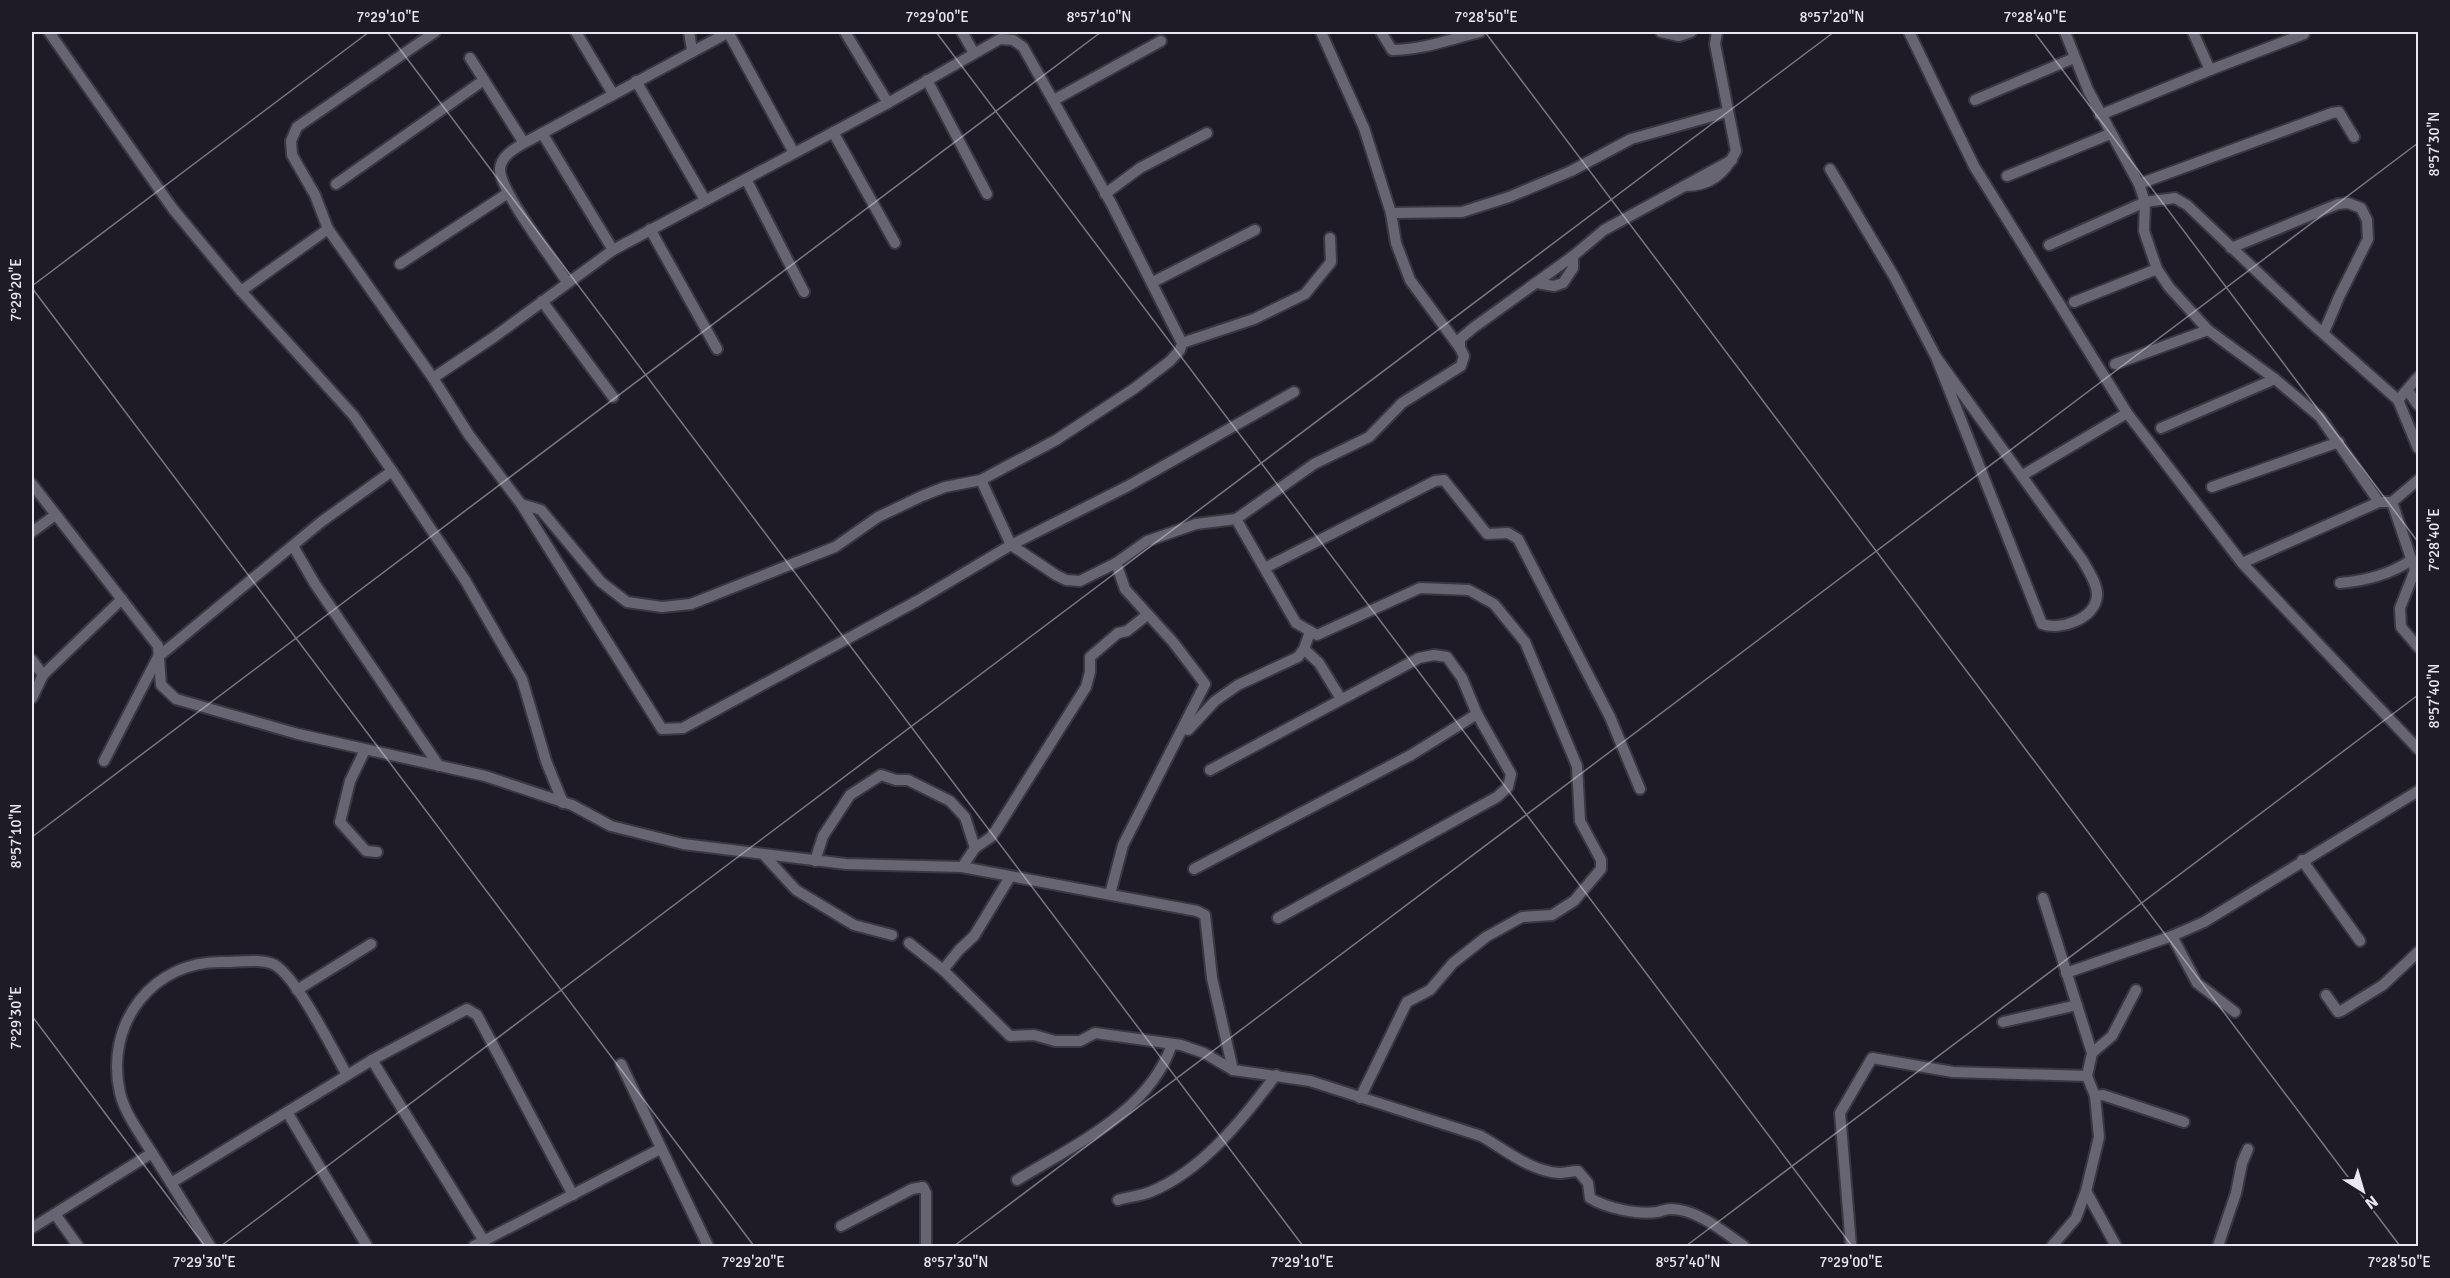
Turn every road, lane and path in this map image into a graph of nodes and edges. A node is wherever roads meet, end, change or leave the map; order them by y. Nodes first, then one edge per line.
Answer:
1 (49, 32) edge
2 (435, 32) edge
3 (576, 32) edge
4 (688, 32) edge
5 (729, 32) edge
6 (845, 32) edge
7 (962, 32) edge
8 (1321, 32) edge
9 (1381, 32) edge
10 (1480, 32) edge
11 (1661, 32) edge
12 (1691, 32) edge
13 (1717, 32) edge
14 (1909, 32) edge
15 (2193, 32) edge
16 (2069, 33) edge
17 (2304, 34) dead end
18 (997, 35) edge
19 (1161, 40) dead end
20 (692, 50) junction
21 (974, 53) junction
22 (470, 58) dead end
23 (2074, 58) junction
24 (2210, 70) junction
25 (484, 80) junction
26 (927, 80) junction
27 (636, 81) junction
28 (613, 94) junction
29 (1054, 100) junction
30 (1975, 100) dead end
31 (888, 102) junction
32 (1727, 112) junction
33 (2100, 115) junction
34 (833, 132) junction
35 (542, 133) junction
36 (1207, 133) dead end
37 (2110, 134) junction
38 (2354, 137) dead end
39 (524, 143) junction
40 (794, 153) junction
41 (1830, 169) dead end
42 (2007, 176) dead end
43 (746, 179) junction
44 (336, 184) dead end
45 (2139, 184) junction
46 (508, 193) junction
47 (987, 194) dead end
48 (1105, 194) junction
49 (705, 200) junction
50 (2145, 202) junction
51 (1391, 213) junction
52 (328, 229) junction
53 (650, 230) junction
54 (1255, 230) dead end
55 (1330, 238) dead end
56 (895, 243) dead end
57 (2049, 245) dead end
58 (2231, 248) junction
59 (613, 250) junction
60 (1573, 256) junction
61 (400, 264) dead end
62 (2157, 269) junction
63 (567, 282) junction
64 (1154, 282) junction
65 (1537, 282) junction
66 (241, 291) junction
67 (804, 292) dead end
68 (542, 301) junction
69 (2074, 302) dead end
70 (2208, 330) junction
71 (2324, 332) junction
72 (1182, 343) junction
73 (1460, 348) junction
74 (717, 349) dead end
75 (1936, 357) junction
76 (2115, 364) dead end
77 (2418, 377) edge
78 (433, 378) junction
79 (2275, 379) junction
80 (2408, 391) junction
81 (1294, 392) dead end
82 (613, 397) dead end
83 (2398, 400) junction
84 (2418, 405) edge
85 (2127, 413) junction
86 (2161, 428) dead end
87 (2339, 442) junction
88 (2418, 448) edge
89 (392, 471) junction
90 (2023, 475) junction
91 (981, 480) junction
92 (2418, 480) edge
93 (32, 484) edge
94 (2212, 487) dead end
95 (2379, 502) junction
96 (2392, 502) junction
97 (521, 504) junction
98 (54, 516) junction
99 (1236, 519) junction
100 (32, 532) edge
101 (1011, 545) junction
102 (293, 546) junction
103 (1116, 563) junction
104 (2242, 563) junction
105 (2415, 566) edge
106 (1265, 568) junction
107 (2340, 583) dead end
108 (122, 599) junction
109 (1147, 615) junction
110 (1310, 633) junction
111 (2418, 646) edge
112 (1304, 649) junction
113 (158, 657) junction
114 (32, 660) edge
115 (43, 675) junction
116 (32, 698) edge
117 (1341, 699) junction
118 (1477, 714) junction
119 (1173, 747) junction
120 (2418, 749) edge
121 (365, 750) junction
122 (104, 761) dead end
123 (439, 766) junction
124 (1210, 770) dead end
125 (1640, 789) dead end
126 (2418, 791) edge
127 (563, 803) junction
128 (975, 848) junction
129 (378, 852) dead end
130 (764, 855) junction
131 (2302, 860) junction
132 (815, 861) junction
133 (962, 867) junction
134 (1194, 869) dead end
135 (1010, 877) junction
136 (1110, 894) junction
137 (2043, 898) dead end
138 (1278, 918) dead end
139 (892, 935) dead end
140 (2172, 936) junction
141 (2360, 941) dead end
142 (909, 943) dead end
143 (371, 944) dead end
144 (2418, 952) edge
145 (943, 970) junction
146 (2067, 973) junction
147 (297, 990) junction
148 (2136, 990) dead end
149 (2326, 995) dead end
150 (2077, 1005) junction
151 (2235, 1012) dead end
152 (2003, 1022) dead end
153 (1172, 1044) junction
154 (2092, 1053) junction
155 (372, 1060) junction
156 (621, 1065) dead end
157 (1233, 1070) junction
158 (347, 1075) junction
159 (1276, 1076) junction
160 (2087, 1076) junction
161 (2095, 1096) junction
162 (1360, 1098) junction
163 (287, 1112) junction
164 (2184, 1122) dead end
165 (660, 1149) junction
166 (2248, 1149) dead end
167 (152, 1153) junction
168 (1017, 1180) dead end
169 (171, 1183) junction
170 (2086, 1191) junction
171 (573, 1195) junction
172 (1118, 1200) dead end
173 (55, 1214) junction
174 (841, 1226) dead end
175 (32, 1228) edge
176 (484, 1241) junction
177 (704, 1245) edge
178 (78, 1246) edge
179 (210, 1246) edge
180 (367, 1246) edge
181 (474, 1246) edge
182 (926, 1246) edge
183 (1744, 1246) edge
184 (1851, 1246) edge
185 (2052, 1246) edge
186 (2116, 1246) edge
187 (2218, 1246) edge

1 - 66 street
2 - 52 street
3 - 28 street
4 - 20 street
5 - 20 street
5 - 40 street
6 - 31 street
7 - 21 street
8 - 51 street
9 - 10 street
11 - 12 street
13 - 32 street
14 - 85 street
15 - 24 street
16 - 23 street
17 - 24 street
18 - 21 street
18 - 29 street
19 - 29 street
20 - 27 street
21 - 26 street
22 - 25 street
23 - 30 street
23 - 33 street
24 - 33 street
25 - 39 street
25 - 44 street
26 - 31 street
26 - 47 street
27 - 28 street
27 - 49 street
28 - 35 street
29 - 48 street
31 - 34 street
32 - 51 street
32 - 60 street
33 - 37 street
34 - 40 street
34 - 56 street
35 - 39 street
35 - 59 street
36 - 48 street
37 - 42 street
37 - 45 street
38 - 45 street
39 - 46 street
40 - 43 street
41 - 75 street
43 - 49 street
43 - 67 street
45 - 50 street
46 - 61 street
46 - 63 street
48 - 64 street
49 - 53 street
50 - 57 street
50 - 58 street
50 - 62 street
51 - 73 street
52 - 66 street
52 - 78 street
53 - 59 street
53 - 74 street
54 - 64 street
55 - 72 street
58 - 71 street
58 - 71 street
59 - 63 street
60 - 65 street
60 - 65 street
62 - 69 street
62 - 70 street
63 - 68 street
64 - 72 street
65 - 73 street
66 - 89 street
68 - 78 street
68 - 82 street
70 - 76 street
70 - 79 street
71 - 83 street
72 - 91 street
73 - 99 street
75 - 90 street
75 - 90 street
77 - 80 street
78 - 97 street
79 - 86 street
79 - 87 street
80 - 83 street
80 - 84 street
81 - 101 street
83 - 88 street
85 - 90 street
85 - 104 street
87 - 94 street
87 - 95 street
89 - 102 street
89 - 127 street
91 - 97 street
91 - 101 street
92 - 96 street
93 - 98 street
95 - 96 street
95 - 104 street
96 - 105 street
97 - 101 street
98 - 100 street
98 - 108 street
99 - 103 street
99 - 106 street
101 - 103 street
102 - 113 street
102 - 123 street
103 - 109 street
104 - 120 street
105 - 107 street
105 - 111 street
106 - 110 street
106 - 125 street
108 - 113 street
108 - 115 street
109 - 119 street
109 - 128 street
110 - 112 street
110 - 162 street
112 - 117 street
112 - 119 street
113 - 121 street
113 - 122 street
114 - 115 street
115 - 116 street
117 - 118 street
117 - 124 street
118 - 134 street
118 - 138 street
119 - 136 street
121 - 123 street
121 - 129 street
123 - 127 street
126 - 131 street
127 - 130 street
128 - 132 street
128 - 133 street
130 - 132 street
130 - 139 street
131 - 140 street
131 - 141 street
132 - 133 street
133 - 135 street
135 - 136 street
135 - 145 street
136 - 157 street
137 - 146 street
140 - 146 street
140 - 151 street
142 - 145 street
143 - 147 street
144 - 149 street
145 - 153 street
146 - 150 street
147 - 158 street
147 - 167 street
148 - 154 street
150 - 152 street
150 - 154 street
153 - 157 street
153 - 168 street
154 - 160 street
155 - 158 street
155 - 171 street
155 - 176 street
156 - 165 street
157 - 159 street
158 - 163 street
159 - 162 street
159 - 172 street
160 - 161 street
160 - 184 street
161 - 164 street
161 - 170 street
162 - 183 street
163 - 169 street
163 - 180 street
165 - 171 street
165 - 177 street
166 - 187 street
167 - 169 street
167 - 173 street
169 - 179 street
170 - 185 street
170 - 186 street
171 - 176 street
173 - 175 street
173 - 178 street
174 - 182 street
176 - 181 street

